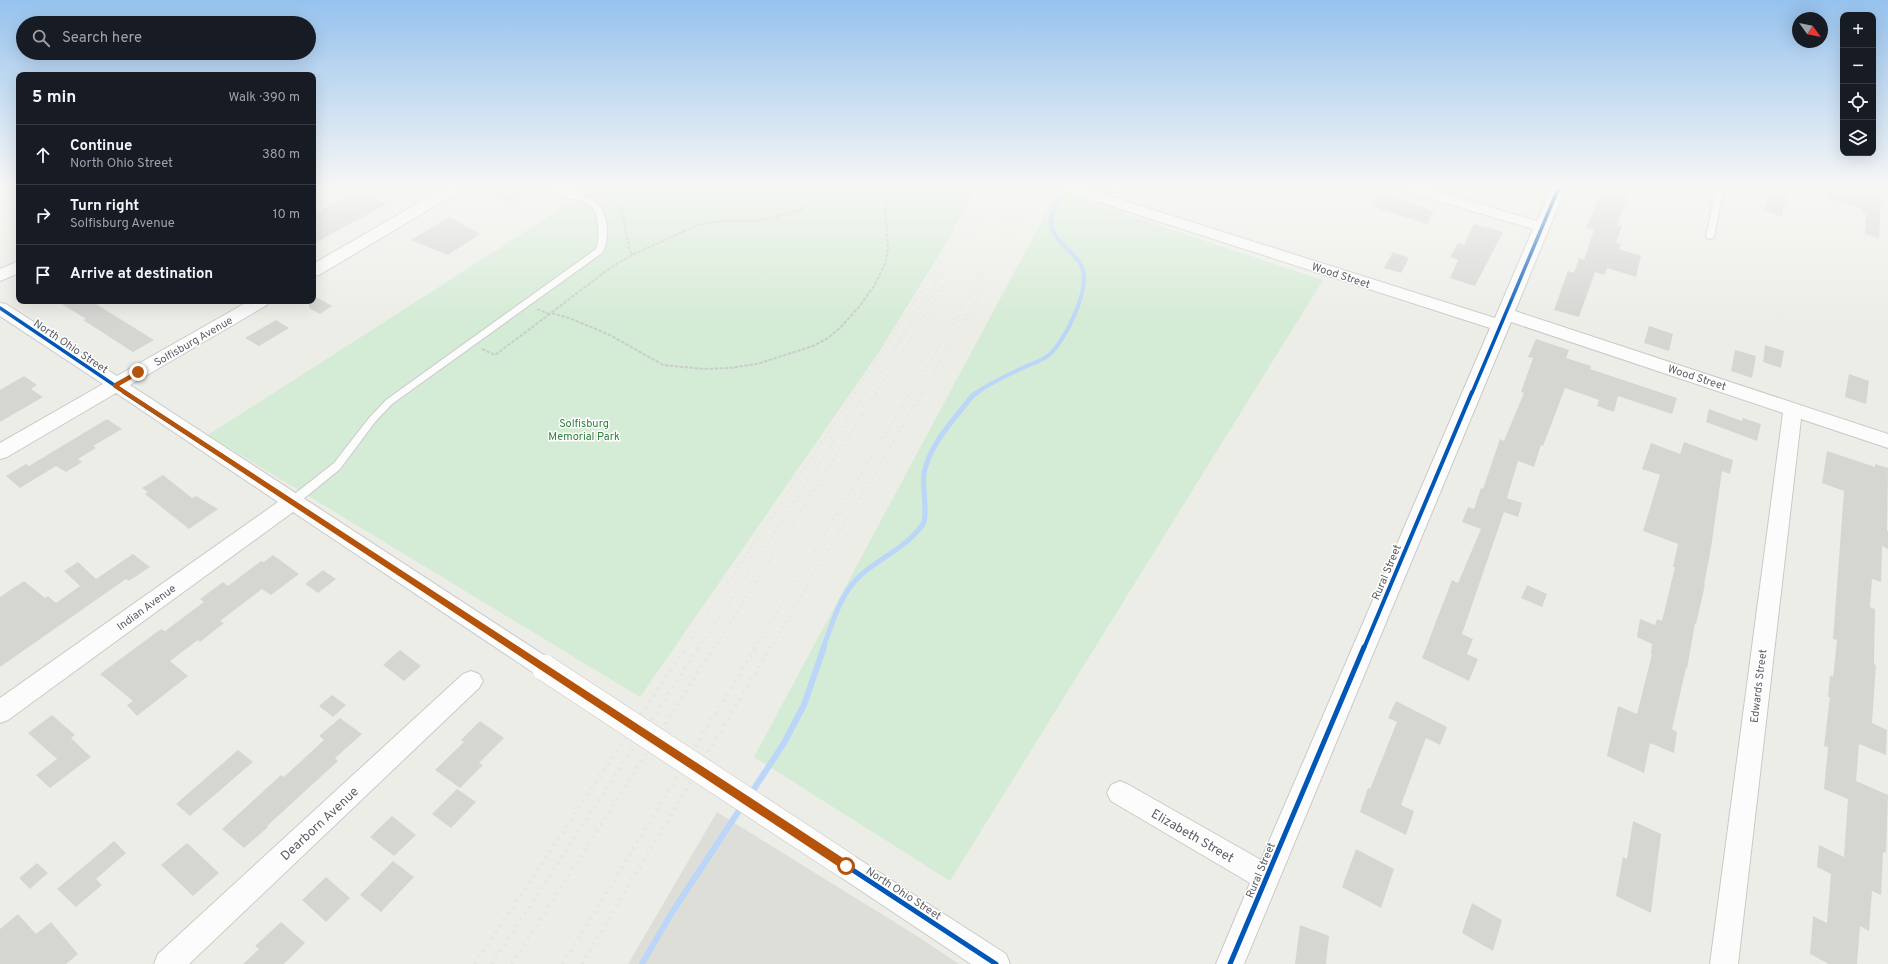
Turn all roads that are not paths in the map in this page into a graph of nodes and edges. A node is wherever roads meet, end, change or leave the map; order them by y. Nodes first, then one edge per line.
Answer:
1 (380, 232) edge
2 (602, 232) edge
3 (1212, 232) edge
4 (1540, 232) edge
5 (1711, 232) edge
6 (1710, 237) dead end
7 (16, 268) edge
8 (316, 269) edge
9 (0, 276) edge
10 (256, 304) edge
11 (0, 308) edge
12 (1503, 320) junction
13 (115, 386) junction
14 (1793, 409) junction
15 (1888, 441) edge
16 (0, 452) edge
17 (292, 502) junction
18 (471, 682) dead end
19 (0, 712) edge
20 (1120, 793) dead end
21 (1266, 878) junction
22 (168, 964) edge
23 (996, 964) edge
24 (1230, 964) edge
25 (1724, 964) edge

1 - 8 street
2 - 17 lane
3 - 12 street, Wood Street
4 - 12 street, Rural Street
5 - 6 lane
7 - 9 street
10 - 13 street, Solfisburg Avenue
11 - 13 street, North Ohio Street
12 - 14 street, Wood Street
12 - 21 street, Rural Street
13 - 16 street, Solfisburg Avenue
13 - 17 street, North Ohio Street
14 - 15 street, Wood Street
14 - 25 street, Edwards Street
17 - 19 street, Indian Avenue
17 - 23 street, North Ohio Street, bridge
18 - 22 street, Dearborn Avenue
20 - 21 street, Elizabeth Street
21 - 24 street, Rural Street

